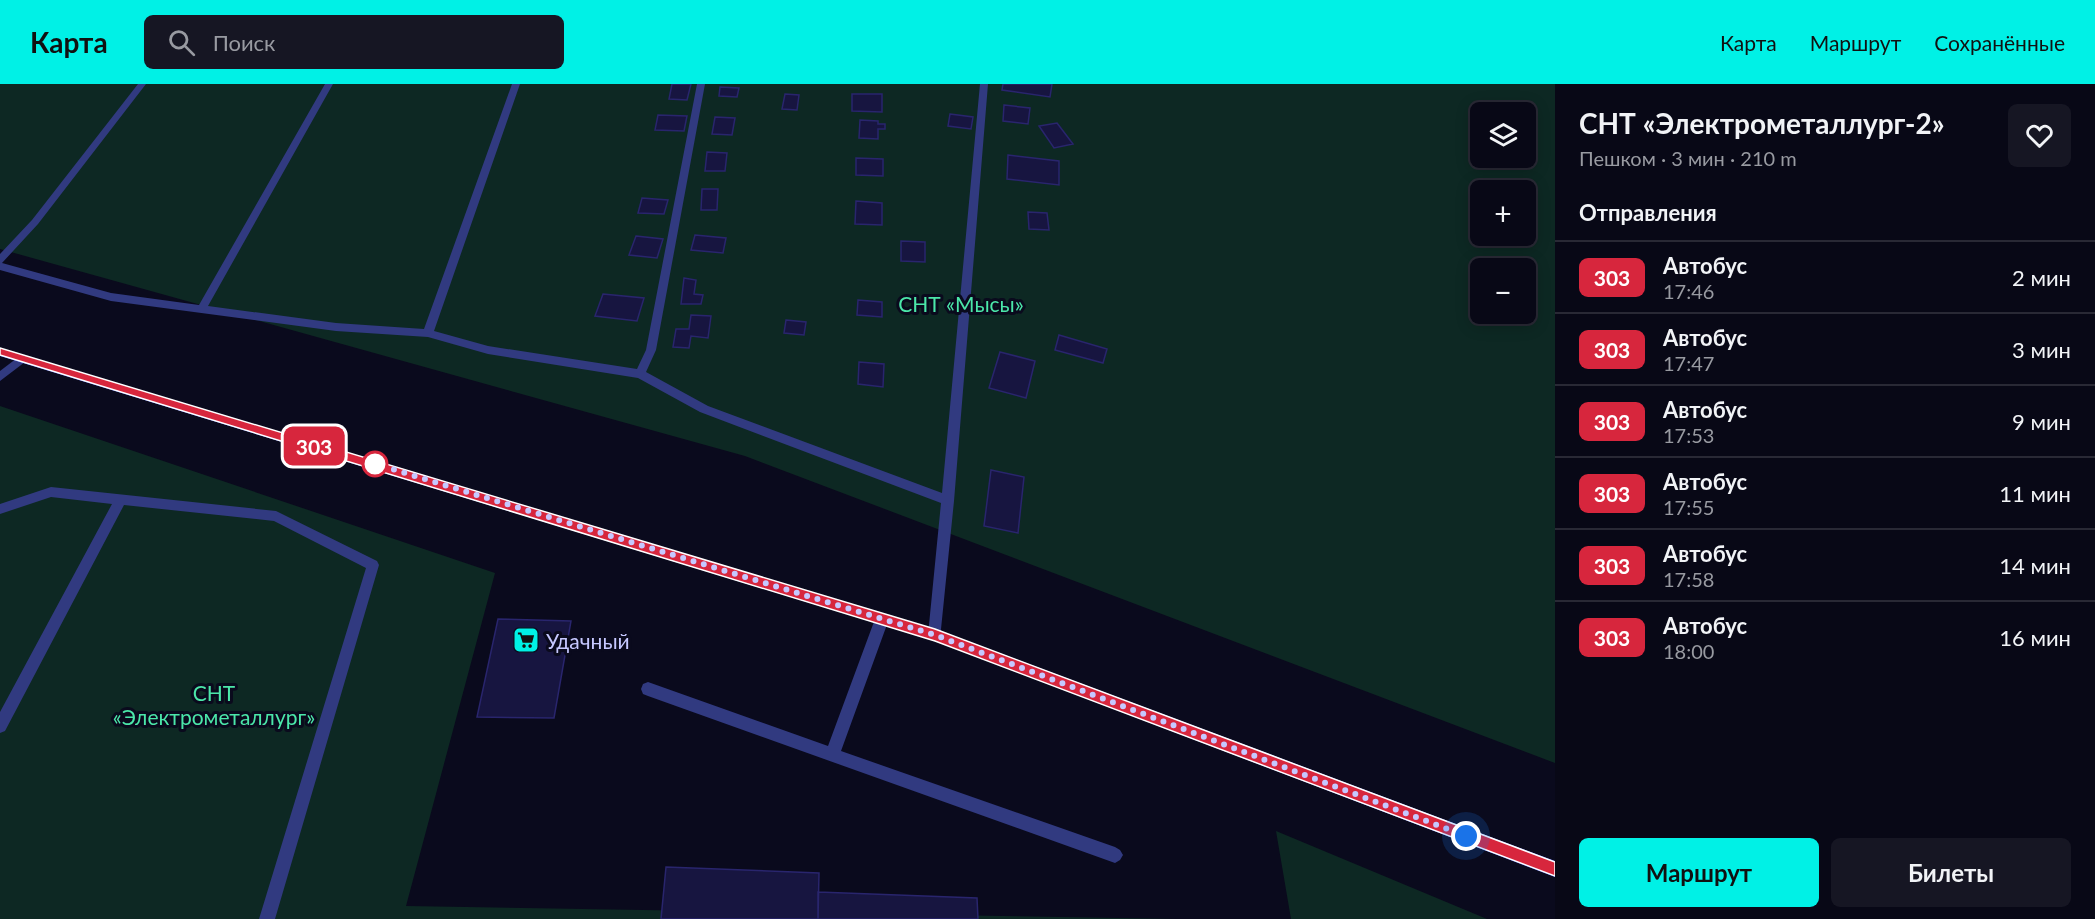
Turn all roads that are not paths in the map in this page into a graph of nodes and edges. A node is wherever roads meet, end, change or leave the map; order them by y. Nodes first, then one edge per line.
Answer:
1 (142, 84) edge
2 (329, 84) edge
3 (516, 84) edge
4 (701, 84) edge
5 (984, 84) edge
6 (0, 260) edge
7 (0, 266) edge
8 (201, 310) junction
9 (428, 333) junction
10 (0, 352) edge
11 (21, 359) junction
12 (640, 374) junction
13 (0, 377) edge
14 (120, 501) junction
15 (948, 501) junction
16 (0, 509) edge
17 (882, 619) junction
18 (935, 635) junction
19 (648, 689) dead end
20 (0, 726) edge
21 (832, 755) junction
22 (1114, 855) dead end
23 (1555, 869) edge
24 (267, 919) edge

1 - 6 lane
2 - 8 lane
3 - 9 lane
4 - 12 lane
5 - 15 lane
7 - 8 lane
8 - 9 lane
9 - 12 lane
10 - 11 main road
11 - 13 lane
11 - 17 main road
12 - 15 lane
14 - 16 lane
14 - 20 lane
14 - 24 lane
15 - 18 lane
17 - 18 main road
17 - 21 lane
18 - 23 main road
19 - 21 lane
21 - 22 lane

